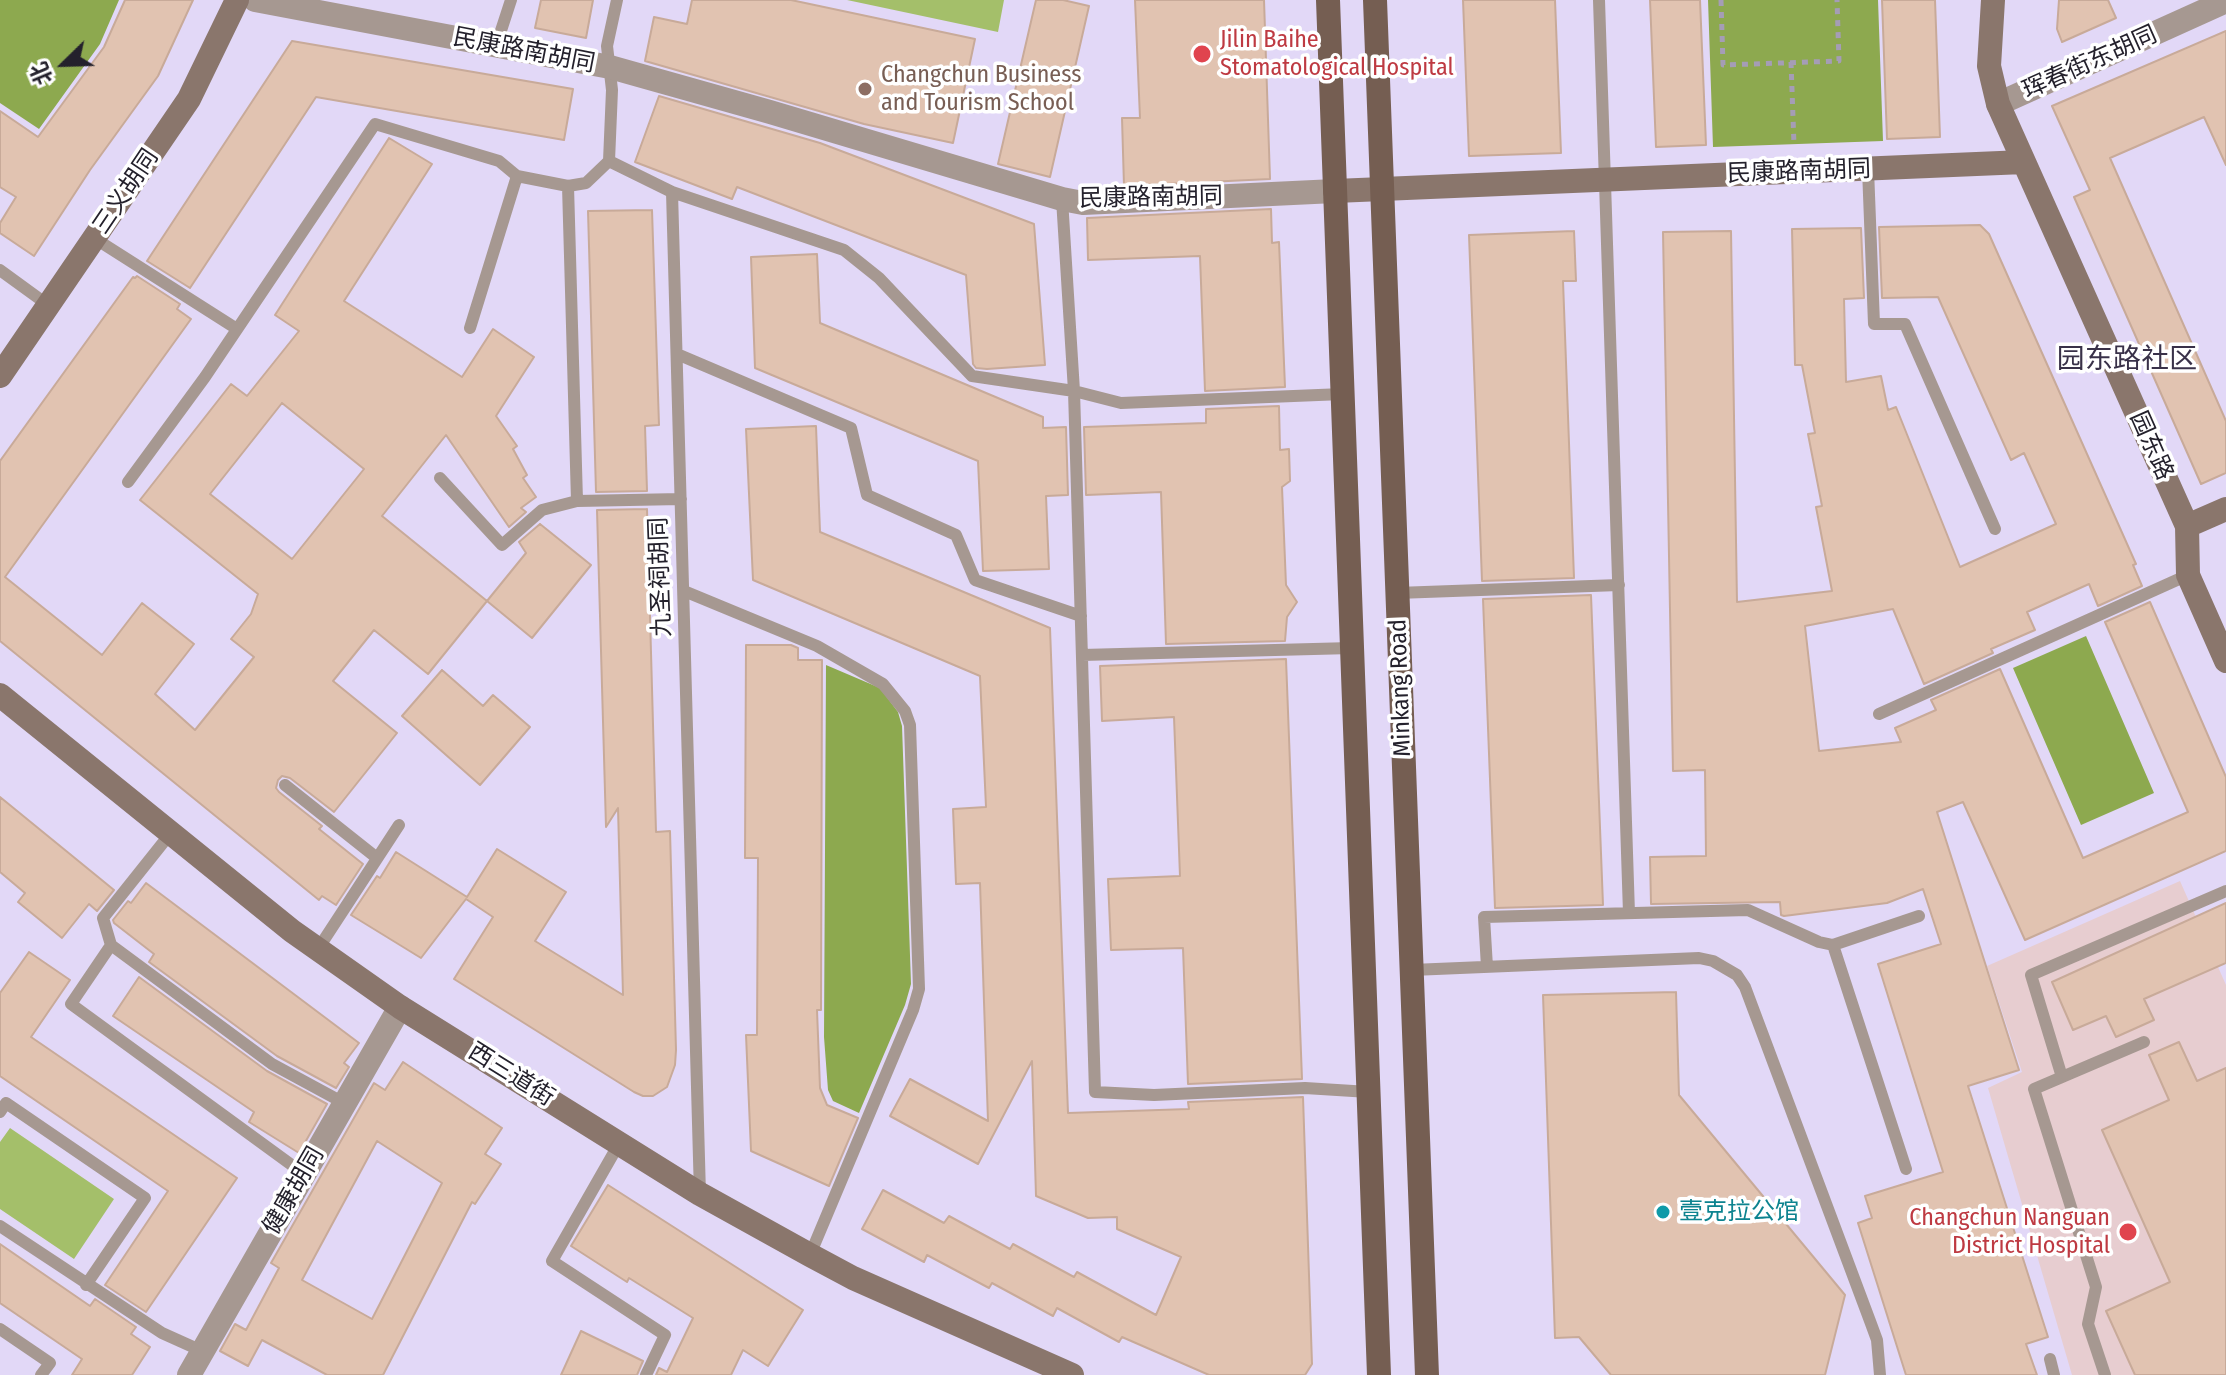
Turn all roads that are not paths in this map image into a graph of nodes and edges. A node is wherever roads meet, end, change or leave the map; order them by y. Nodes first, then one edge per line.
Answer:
1 (237, 0) edge
2 (255, 0) edge
3 (511, 0) edge
4 (617, 0) edge
5 (1328, 0) edge
6 (1375, 0) edge
7 (1599, 0) edge
8 (1993, 0) edge
9 (2226, 1) edge
10 (496, 46) junction
11 (610, 67) junction
12 (1998, 104) junction
13 (609, 161) junction
14 (2024, 162) junction
15 (1868, 169) junction
16 (517, 176) junction
17 (1606, 180) junction
18 (568, 186) junction
19 (1382, 189) junction
20 (1335, 191) junction
21 (672, 192) junction
22 (1062, 199) junction
23 (94, 238) junction
24 (0, 270) edge
25 (48, 305) junction
26 (470, 328) dead end
27 (237, 329) junction
28 (677, 354) junction
29 (0, 376) edge
30 (1074, 391) junction
31 (1343, 394) junction
32 (440, 478) dead end
33 (128, 482) dead end
34 (681, 499) junction
35 (577, 501) junction
36 (2226, 509) edge
37 (2187, 526) junction
38 (1995, 529) dead end
39 (2188, 575) junction
40 (1619, 585) junction
41 (684, 591) junction
42 (1397, 593) junction
43 (1081, 616) junction
44 (1352, 648) junction
45 (1082, 655) junction
46 (2226, 661) edge
47 (0, 695) edge
48 (1879, 714) dead end
49 (285, 785) dead end
50 (399, 825) dead end
51 (170, 834) junction
52 (377, 858) junction
53 (2226, 891) edge
54 (1629, 913) junction
55 (1919, 916) dead end
56 (111, 945) junction
57 (1833, 945) junction
58 (318, 949) junction
59 (1487, 967) junction
60 (1412, 970) junction
61 (400, 1007) junction
62 (2144, 1042) dead end
63 (2062, 1077) junction
64 (1369, 1092) junction
65 (344, 1103) junction
66 (0, 1112) edge
67 (620, 1142) junction
68 (1906, 1169) dead end
69 (304, 1174) junction
70 (700, 1194) junction
71 (0, 1226) edge
72 (810, 1255) junction
73 (86, 1285) junction
74 (0, 1329) edge
75 (202, 1351) junction
76 (2050, 1359) dead end
77 (41, 1375) edge
78 (189, 1375) edge
79 (646, 1375) edge
80 (1072, 1375) edge
81 (1379, 1375) edge
82 (1427, 1375) edge
83 (1880, 1375) edge
84 (2054, 1375) edge
85 (2105, 1375) edge

1 - 23 street, 三义胡同
2 - 10 street, 民康路南胡同
3 - 10 lane
4 - 11 lane
5 - 20 main road, Minkang Road
6 - 19 main road, Minkang Road
7 - 17 lane
8 - 12 street, 园东路
9 - 12 street, 珲春街东胡同
10 - 11 street, 民康路南胡同
11 - 13 lane
11 - 22 street, 民康路南胡同
12 - 14 street, 园东路
13 - 18 lane
13 - 21 lane
14 - 15 street, 民康路南胡同
14 - 37 street, 园东路
15 - 17 street, 民康路南胡同
15 - 38 lane
16 - 18 lane
16 - 26 lane
16 - 27 lane
17 - 19 street, 民康路南胡同
17 - 40 lane
18 - 35 lane
19 - 20 street, 民康路南胡同
19 - 42 main road, Minkang Road
20 - 22 street, 民康路南胡同
20 - 31 main road, Minkang Road
21 - 28 lane, 九圣祠胡同
21 - 30 lane
22 - 30 lane
23 - 25 street, 三义胡同
23 - 27 lane
24 - 25 lane
25 - 29 street, 三义胡同
27 - 33 lane
28 - 34 lane, 九圣祠胡同
28 - 43 lane
30 - 31 lane
30 - 43 lane
31 - 44 main road, Minkang Road
32 - 35 lane
34 - 35 lane
34 - 41 lane, 九圣祠胡同
36 - 37 street
37 - 39 street, 园东路
39 - 46 street, 园东路
39 - 48 lane
40 - 42 lane
40 - 54 lane
41 - 70 lane, 九圣祠胡同
41 - 72 lane
42 - 60 main road, Minkang Road
43 - 45 lane
44 - 45 lane
44 - 64 main road, Minkang Road
45 - 64 lane
47 - 51 street, 西三道街
49 - 52 lane
50 - 52 lane
51 - 56 lane
51 - 58 street, 西三道街
52 - 58 lane
53 - 63 lane
54 - 57 lane
54 - 59 lane
55 - 57 lane
56 - 65 lane
56 - 69 lane
57 - 68 lane
58 - 61 street, 西三道街
59 - 60 lane
59 - 83 lane
60 - 82 main road, Minkang Road
61 - 65 street, 健康胡同
61 - 67 street, 西三道街
62 - 63 lane
63 - 85 lane
64 - 81 main road, Minkang Road
65 - 69 street, 健康胡同
66 - 73 lane
67 - 70 street, 西三道街
67 - 79 lane
69 - 75 street, 健康胡同
70 - 72 street, 西三道街
71 - 73 lane
72 - 80 street, 西三道街
73 - 75 lane
74 - 77 lane
75 - 78 street, 健康胡同
76 - 84 lane

